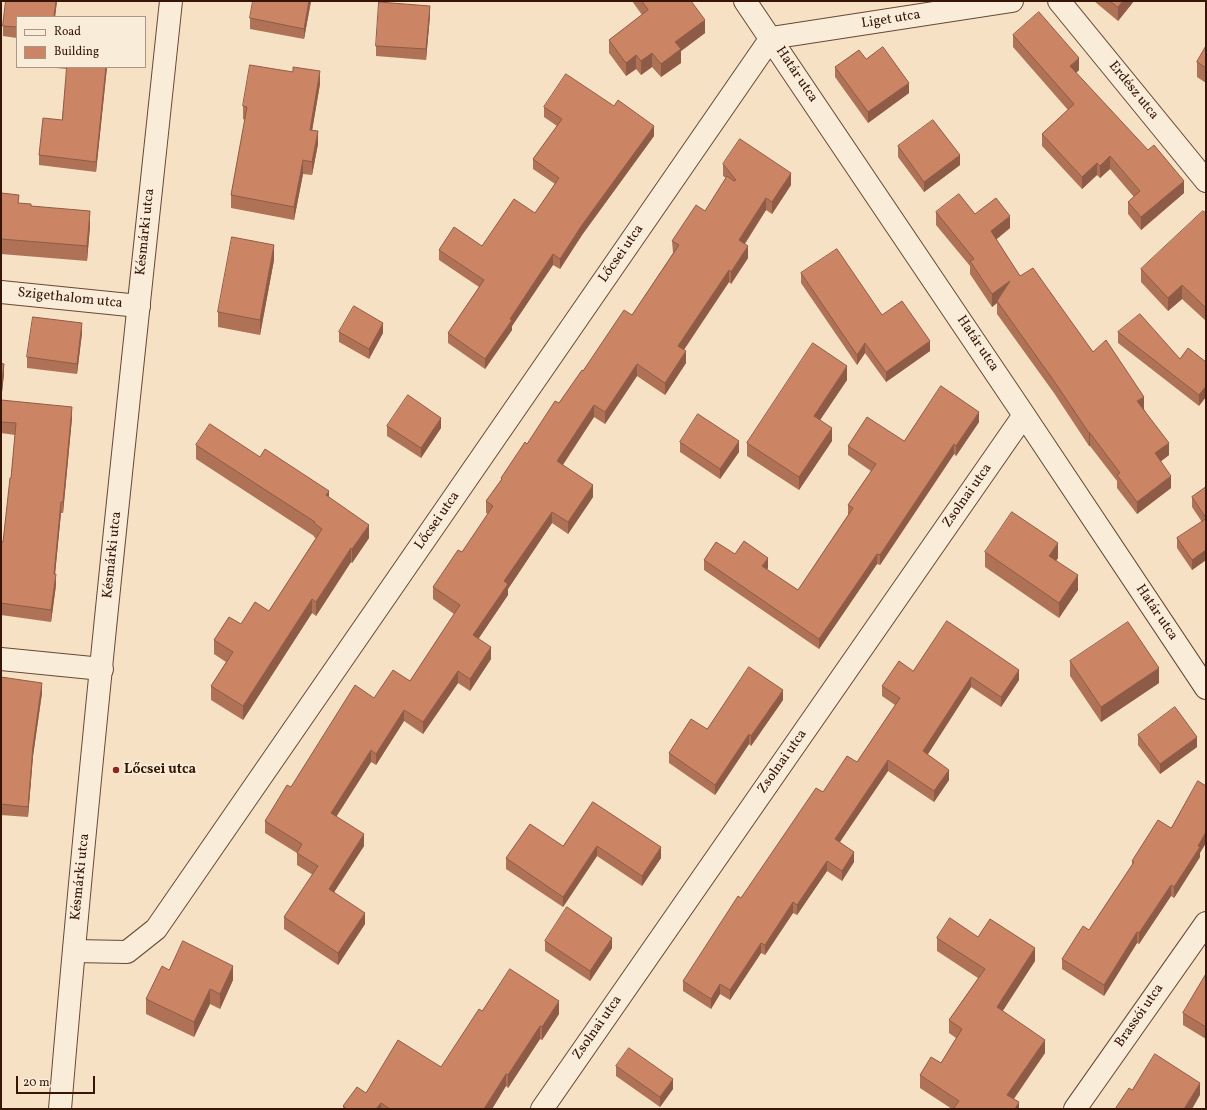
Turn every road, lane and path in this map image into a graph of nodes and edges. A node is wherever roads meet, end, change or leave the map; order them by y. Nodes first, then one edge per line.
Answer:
1 (171, 1) edge
2 (745, 1) edge
3 (1012, 1) edge
4 (1059, 1) edge
5 (771, 38) junction
6 (1206, 181) edge
7 (1, 292) edge
8 (138, 306) junction
9 (1024, 415) junction
10 (1, 659) edge
11 (102, 669) junction
12 (1206, 688) edge
13 (1206, 923) edge
14 (74, 951) junction
15 (60, 1109) edge
16 (542, 1109) edge
17 (1075, 1109) edge

1 - 8 street, Késmárki utca
2 - 5 street, Határ utca
3 - 5 street, Liget utca
4 - 6 street, Erdész utca
5 - 9 street, Határ utca
5 - 14 street, Lőcsei utca
7 - 8 street, Szigethalom utca
8 - 11 street, Késmárki utca
9 - 12 street, Határ utca
9 - 16 street, Zsolnai utca
10 - 11 street
11 - 14 street, Késmárki utca
13 - 17 street, Brassói utca
14 - 15 street, Késmárki utca

